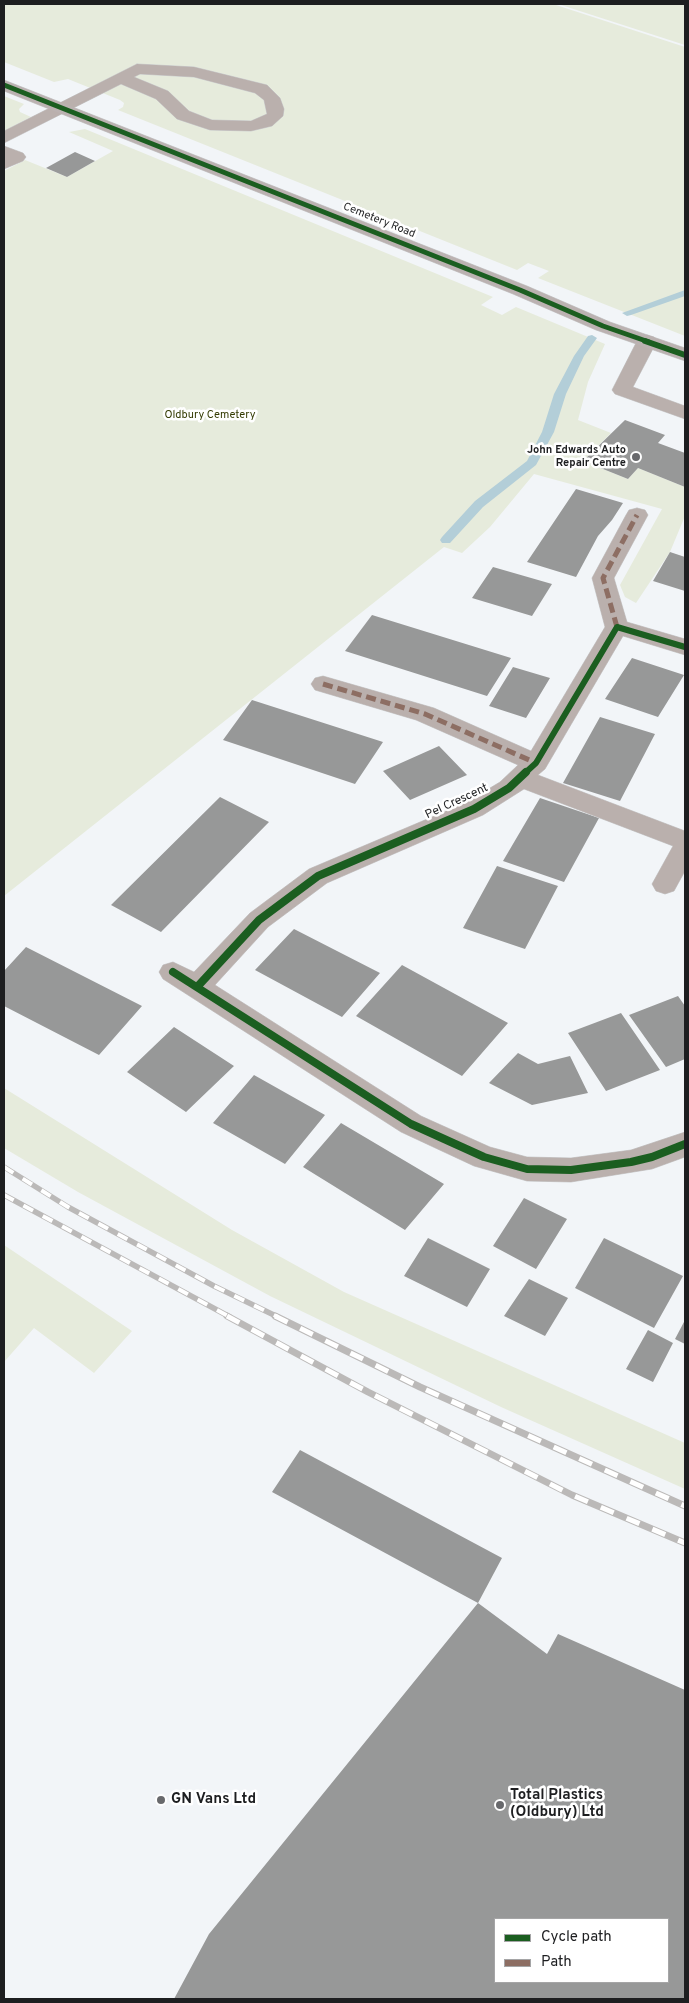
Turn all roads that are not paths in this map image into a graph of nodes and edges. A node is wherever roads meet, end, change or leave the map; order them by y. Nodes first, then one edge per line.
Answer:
1 (120, 78) junction
2 (4, 85) edge
3 (64, 108) junction
4 (4, 138) edge
5 (4, 151) edge
6 (4, 164) edge
7 (646, 341) junction
8 (685, 355) edge
9 (685, 413) edge
10 (637, 514) dead end
11 (617, 626) junction
12 (685, 647) edge
13 (323, 684) dead end
14 (528, 770) junction
15 (685, 841) edge
16 (685, 848) edge
17 (665, 884) dead end
18 (173, 972) dead end
19 (198, 986) junction
20 (685, 1144) edge

1 - 1 street
1 - 3 street
2 - 3 main road, Cemetery Road
3 - 4 street
3 - 7 main road, Cemetery Road
5 - 6 street
7 - 8 main road, Cemetery Road
7 - 9 street
10 - 11 street
11 - 12 street
11 - 14 street, Pel Crescent
13 - 14 street
14 - 15 street
14 - 19 street, Pel Crescent
16 - 17 street
18 - 19 street
19 - 20 street

